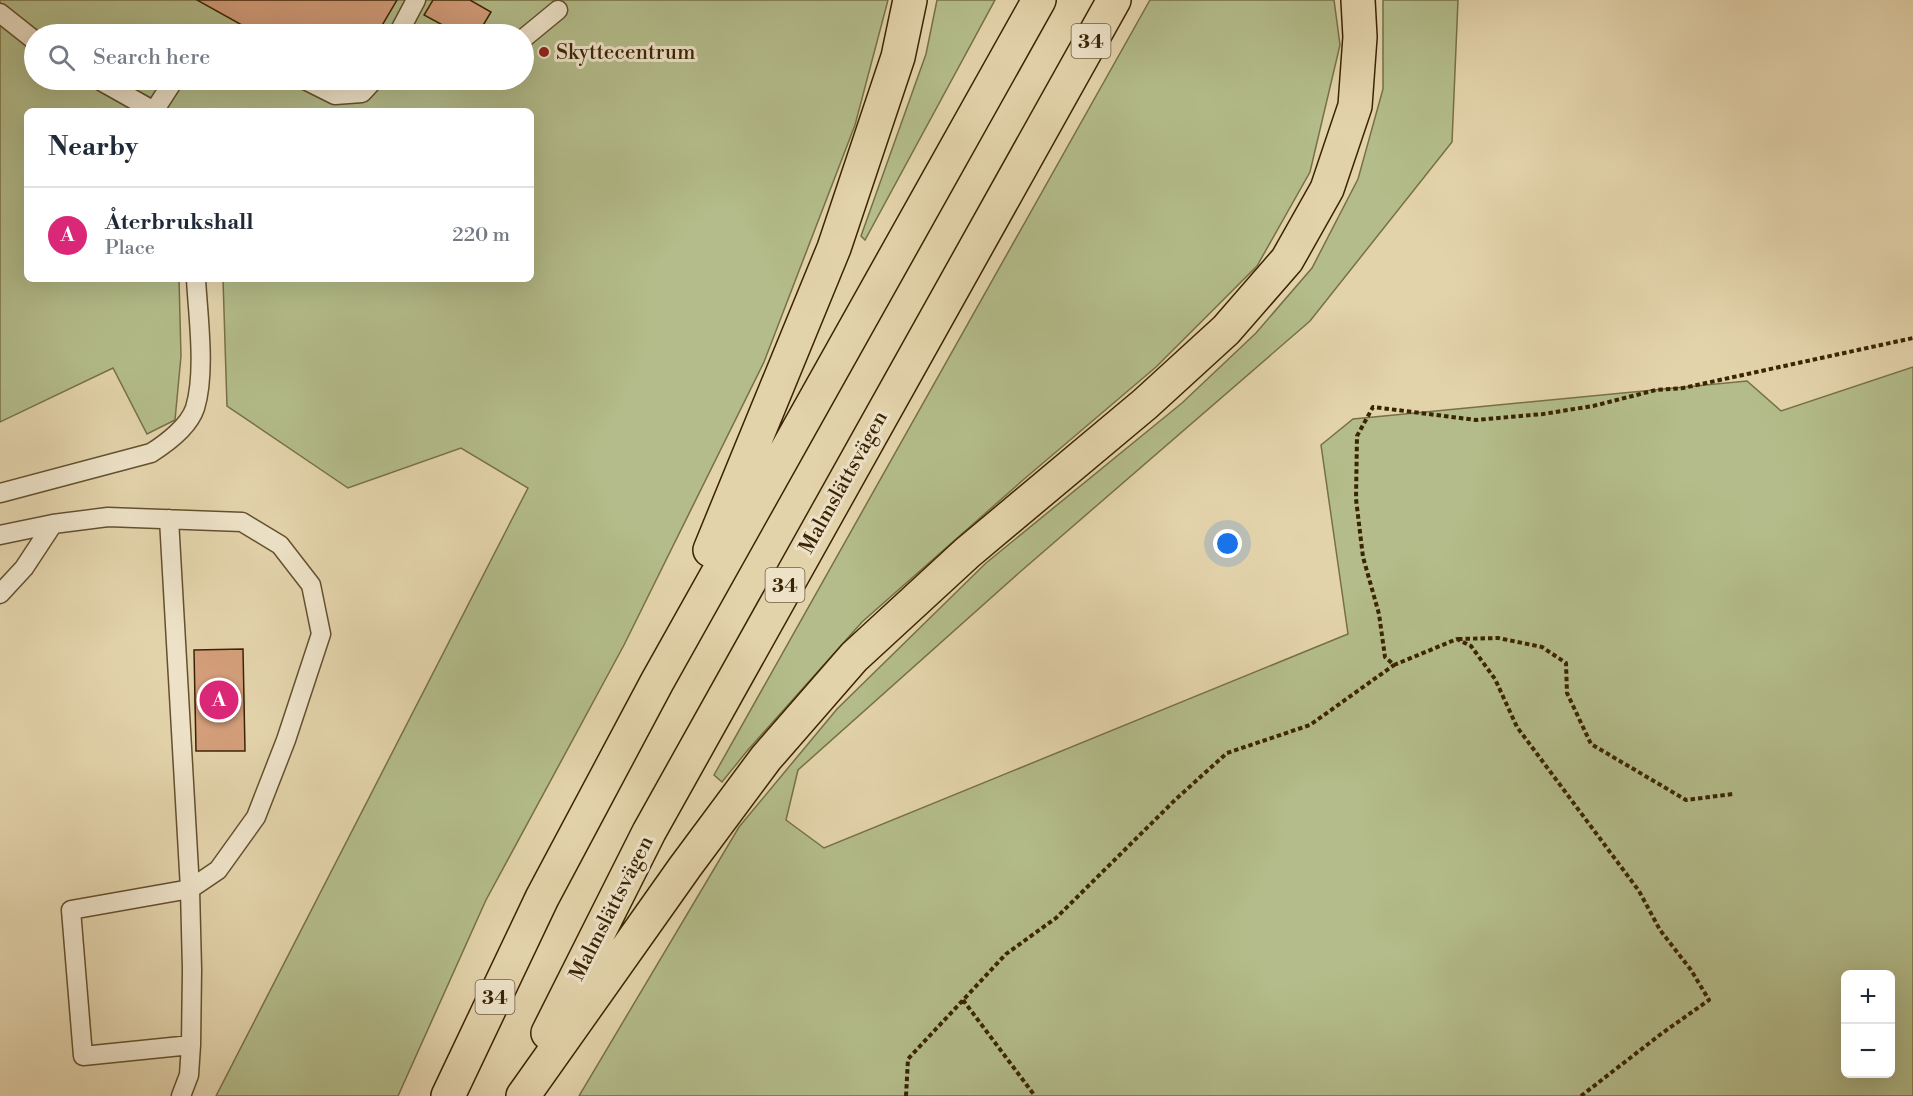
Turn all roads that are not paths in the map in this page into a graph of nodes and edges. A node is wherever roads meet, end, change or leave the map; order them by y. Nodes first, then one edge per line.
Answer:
1 (416, 0) edge
2 (910, 0) edge
3 (1039, 0) edge
4 (1114, 0) edge
5 (1358, 0) edge
6 (558, 10) dead end
7 (0, 13) edge
8 (403, 24) edge
9 (534, 30) edge
10 (24, 32) edge
11 (117, 90) edge
12 (168, 90) edge
13 (325, 90) edge
14 (365, 90) edge
15 (149, 108) edge
16 (156, 108) edge
17 (196, 282) edge
18 (0, 492) edge
19 (169, 519) junction
20 (53, 524) junction
21 (0, 535) edge
22 (0, 594) edge
23 (657, 682) junction
24 (190, 889) junction
25 (191, 1045) junction
26 (180, 1096) edge
27 (448, 1096) edge
28 (516, 1096) edge
29 (523, 1096) edge

1 - 8 lane
2 - 23 highway
3 - 23 highway, 34
4 - 28 highway, Malmslättsvägen / 34
5 - 29 highway
6 - 9 lane
7 - 10 lane
11 - 15 lane
12 - 16 lane
13 - 14 lane
17 - 18 lane
19 - 20 lane
19 - 24 lane
19 - 24 lane
20 - 21 lane
20 - 22 lane
23 - 27 highway, 34
24 - 25 lane
24 - 25 lane
25 - 26 lane

